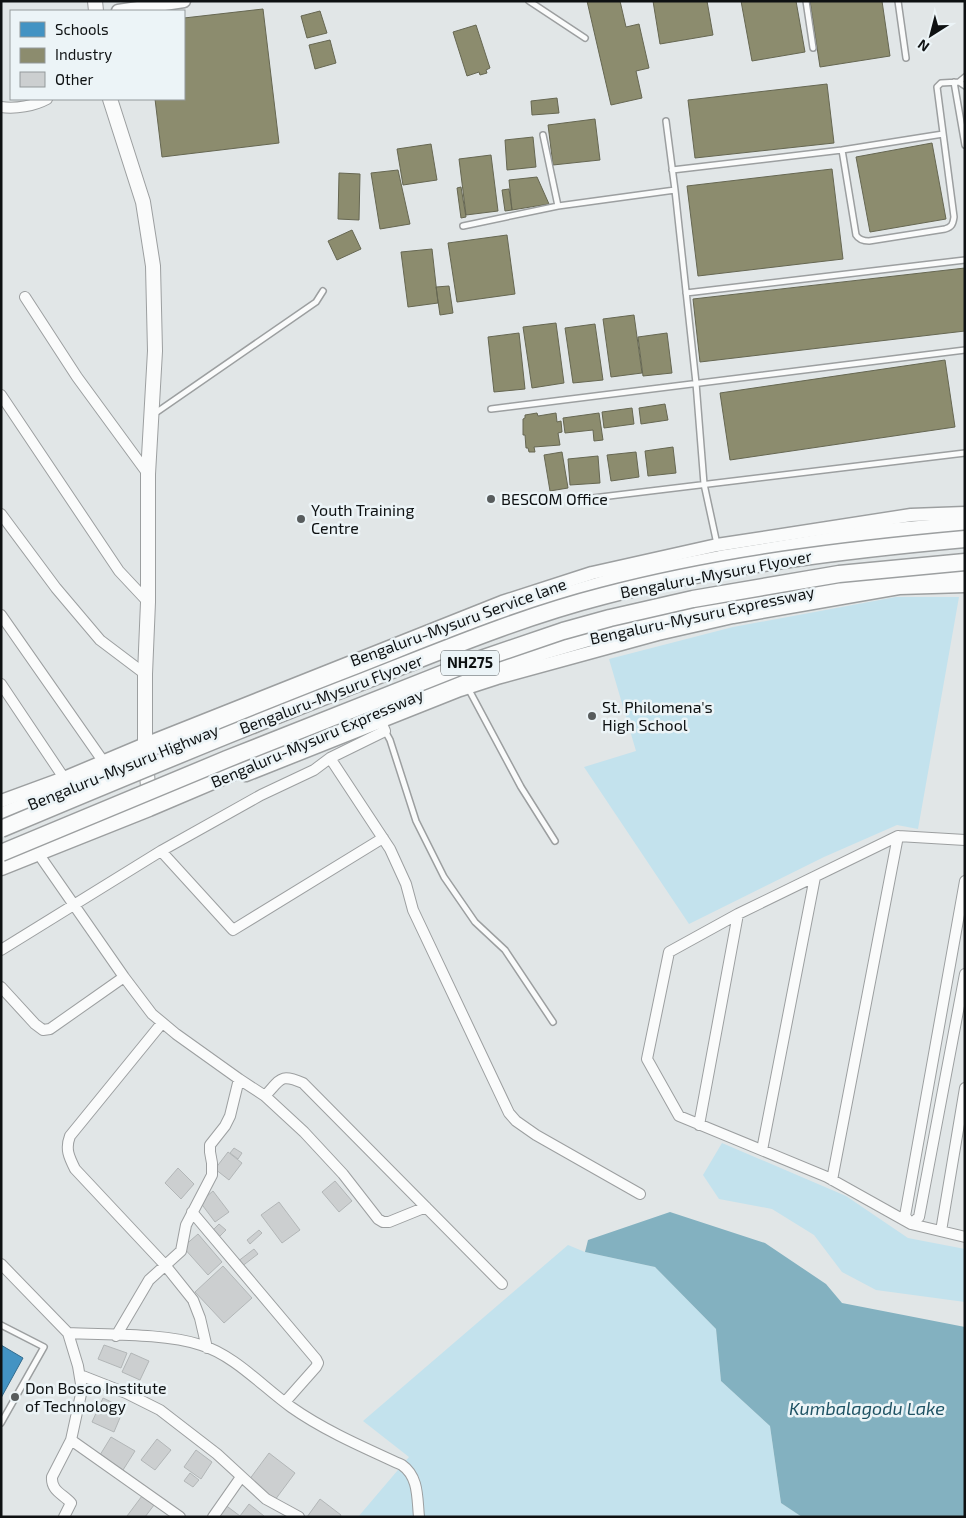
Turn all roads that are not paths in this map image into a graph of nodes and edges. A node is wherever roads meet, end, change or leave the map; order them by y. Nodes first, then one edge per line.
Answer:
1 (184, 1) edge
2 (529, 1) edge
3 (806, 1) edge
4 (898, 1) edge
5 (137, 5) edge
6 (121, 10) edge
7 (584, 38) dead end
8 (813, 48) dead end
9 (906, 58) dead end
10 (965, 76) edge
11 (957, 82) junction
12 (965, 86) edge
13 (45, 100) edge
14 (110, 100) edge
15 (1, 108) edge
16 (666, 121) dead end
17 (943, 134) junction
18 (543, 135) dead end
19 (965, 145) edge
20 (842, 150) junction
21 (672, 170) junction
22 (675, 190) junction
23 (558, 206) junction
24 (463, 226) dead end
25 (965, 260) edge
26 (324, 291) dead end
27 (686, 293) junction
28 (25, 297) dead end
29 (965, 350) edge
30 (696, 384) junction
31 (1, 395) edge
32 (491, 409) dead end
33 (151, 416) junction
34 (965, 453) edge
35 (148, 474) junction
36 (704, 484) junction
37 (576, 500) dead end
38 (965, 513) edge
39 (1, 514) edge
40 (965, 525) edge
41 (965, 539) edge
42 (719, 552) junction
43 (965, 562) edge
44 (965, 574) edge
45 (965, 586) edge
46 (148, 602) junction
47 (732, 612) junction
48 (1, 615) edge
49 (145, 674) junction
50 (1, 684) edge
51 (468, 688) junction
52 (383, 727) junction
53 (145, 751) junction
54 (330, 758) junction
55 (102, 761) junction
56 (64, 778) junction
57 (1, 801) edge
58 (149, 808) junction
59 (1, 816) edge
60 (1, 828) edge
61 (898, 836) junction
62 (382, 838) junction
63 (965, 840) edge
64 (556, 841) dead end
65 (161, 851) junction
66 (1, 853) edge
67 (42, 858) junction
68 (1, 867) edge
69 (1, 875) edge
70 (815, 877) junction
71 (965, 881) edge
72 (74, 905) junction
73 (738, 914) junction
74 (1, 950) edge
75 (965, 974) edge
76 (124, 977) junction
77 (1, 987) edge
78 (553, 1022) dead end
79 (162, 1023) junction
80 (239, 1079) junction
81 (965, 1088) edge
82 (265, 1096) junction
83 (699, 1124) junction
84 (762, 1150) junction
85 (832, 1180) junction
86 (640, 1194) dead end
87 (426, 1207) junction
88 (192, 1212) junction
89 (911, 1224) junction
90 (941, 1231) junction
91 (965, 1236) edge
92 (1, 1264) edge
93 (165, 1265) junction
94 (502, 1284) dead end
95 (1, 1325) edge
96 (68, 1333) junction
97 (116, 1336) junction
98 (207, 1348) junction
99 (80, 1375) junction
100 (285, 1402) junction
101 (1, 1423) edge
102 (71, 1440) junction
103 (241, 1477) junction
104 (64, 1517) edge
105 (180, 1517) edge
106 (213, 1517) edge
107 (299, 1517) edge
108 (419, 1517) edge

1 - 5 street
2 - 7 lane
3 - 8 lane
4 - 9 lane
5 - 6 street
10 - 11 lane
11 - 12 lane
11 - 17 lane
11 - 19 lane
13 - 15 street
14 - 33 main road
16 - 21 lane
17 - 20 lane
17 - 20 lane
18 - 23 lane
20 - 21 lane
21 - 22 lane
22 - 23 lane
22 - 27 lane
23 - 24 lane
25 - 27 lane
26 - 33 lane
27 - 30 lane
28 - 35 street
29 - 30 lane
30 - 32 lane
30 - 36 lane
31 - 46 street
33 - 35 main road
34 - 36 lane
35 - 46 main road
36 - 37 lane
36 - 42 lane
38 - 42 street, NH275
39 - 49 street
40 - 42 highway, Bengaluru-Mysuru Highway / NH275
41 - 60 highway, Bengaluru-Mysuru Flyover / NH275, bridge
42 - 47 street
42 - 53 highway, Bengaluru-Mysuru Highway / NH275
43 - 66 highway, Bengaluru-Mysuru Expressway / NH275, bridge
44 - 47 highway, Bengaluru-Mysuru Expressway / NH275
45 - 47 street, Bengaluru-Mysuru Expressway / NH275
46 - 49 main road
47 - 51 street, Bengaluru-Mysuru Expressway / NH275
47 - 58 highway, Bengaluru-Mysuru Expressway / NH275
48 - 55 street
49 - 53 main road
50 - 56 street
51 - 52 street, Bengaluru-Mysuru Expressway / NH275
51 - 64 lane
52 - 54 street
52 - 67 street, Bengaluru-Mysuru Expressway / NH275
52 - 78 lane
53 - 55 street, NH275
53 - 58 main road
53 - 59 highway, Bengaluru-Mysuru Highway / NH275
54 - 62 street
54 - 65 street
55 - 56 street, NH275
56 - 57 street, NH275
58 - 68 highway, Bengaluru-Mysuru Expressway / NH275
61 - 63 street
61 - 70 street
61 - 85 street
62 - 65 street
62 - 86 street
65 - 72 street
67 - 69 street, Bengaluru-Mysuru Expressway / NH275
67 - 72 street
70 - 73 street
70 - 84 street
71 - 89 street
72 - 74 street
72 - 76 street
73 - 83 street
73 - 83 street
75 - 89 street
76 - 77 street
76 - 79 street
79 - 80 street
79 - 93 street
80 - 82 street
80 - 88 street
81 - 90 street
82 - 87 street
82 - 87 street
83 - 84 street
84 - 85 street
85 - 89 street
87 - 94 street
88 - 93 street
88 - 100 street
89 - 90 street
90 - 91 street
92 - 96 street
93 - 97 street
93 - 98 street
95 - 101 lane
96 - 97 street
96 - 99 street
97 - 98 street
98 - 100 street
99 - 102 street
99 - 103 street
100 - 108 street
102 - 104 street
102 - 105 street
103 - 106 street
103 - 107 street

